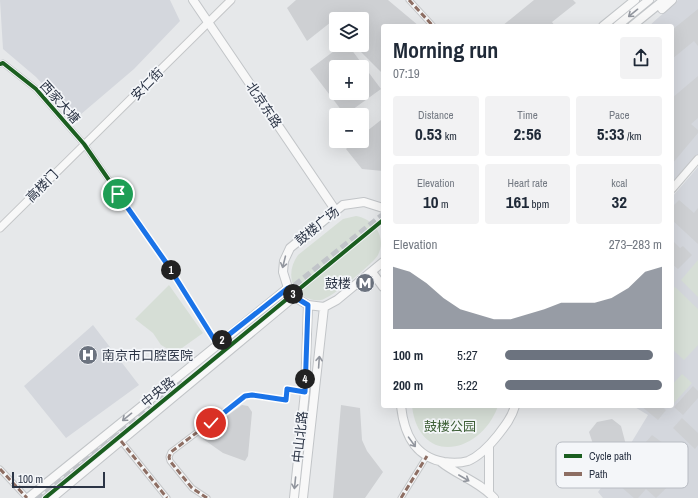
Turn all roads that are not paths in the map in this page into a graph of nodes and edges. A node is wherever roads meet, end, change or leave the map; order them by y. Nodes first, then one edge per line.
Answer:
1 (193, 0) edge
2 (231, 0) edge
3 (408, 0) edge
4 (635, 0) edge
5 (649, 0) edge
6 (664, 0) edge
7 (672, 0) edge
8 (208, 22) junction
9 (431, 24) edge
10 (605, 24) edge
11 (619, 24) edge
12 (634, 24) edge
13 (643, 24) edge
14 (0, 64) edge
15 (84, 144) junction
16 (698, 159) edge
17 (674, 187) edge
18 (381, 206) edge
19 (336, 211) junction
20 (0, 228) edge
21 (381, 264) edge
22 (372, 272) junction
23 (381, 284) edge
24 (288, 288) junction
25 (295, 296) junction
26 (308, 305) junction
27 (324, 307) junction
28 (217, 344) junction
29 (305, 392) junction
30 (400, 408) edge
31 (514, 408) edge
32 (121, 441) junction
33 (489, 446) junction
34 (427, 456) junction
35 (440, 461) junction
36 (0, 469) edge
37 (492, 495) edge
38 (27, 498) edge
39 (52, 498) edge
40 (166, 498) edge
41 (207, 498) edge
42 (294, 498) edge
43 (303, 498) edge
44 (402, 498) edge

1 - 8 main road, 北京东路
2 - 8 street, 安仁街
3 - 9 street
4 - 10 main road
5 -> 11 main road
6 - 12 main road
7 - 13 main road
8 - 15 street, 安仁街
8 - 19 main road, 北京东路
14 - 15 street, 西家大塘
15 - 20 street, 高楼门
15 - 28 street, 西家大塘
16 - 17 street
18 - 19 main road, 鼓楼广场
19 -> 24 main road, 鼓楼广场
21 - 22 main road
22 - 23 main road
22 - 27 main road
24 - 25 main road, 鼓楼广场
24 - 28 main road, 中央路
25 - 26 main road, 鼓楼广场
25 - 32 main road, 中央路
26 - 27 main road, 鼓楼广场
26 - 29 main road, 中山北路
43 -> 27 main road, 中山北路
28 -> 38 main road, 中央路
29 - 41 street
29 -> 42 main road, 中山北路
30 -> 34 main road
31 - 33 main road
32 - 39 main road, 中央路
32 - 40 street
33 - 35 main road
33 - 37 main road
34 - 35 main road
34 - 44 street
35 -> 37 main road
36 - 38 street

